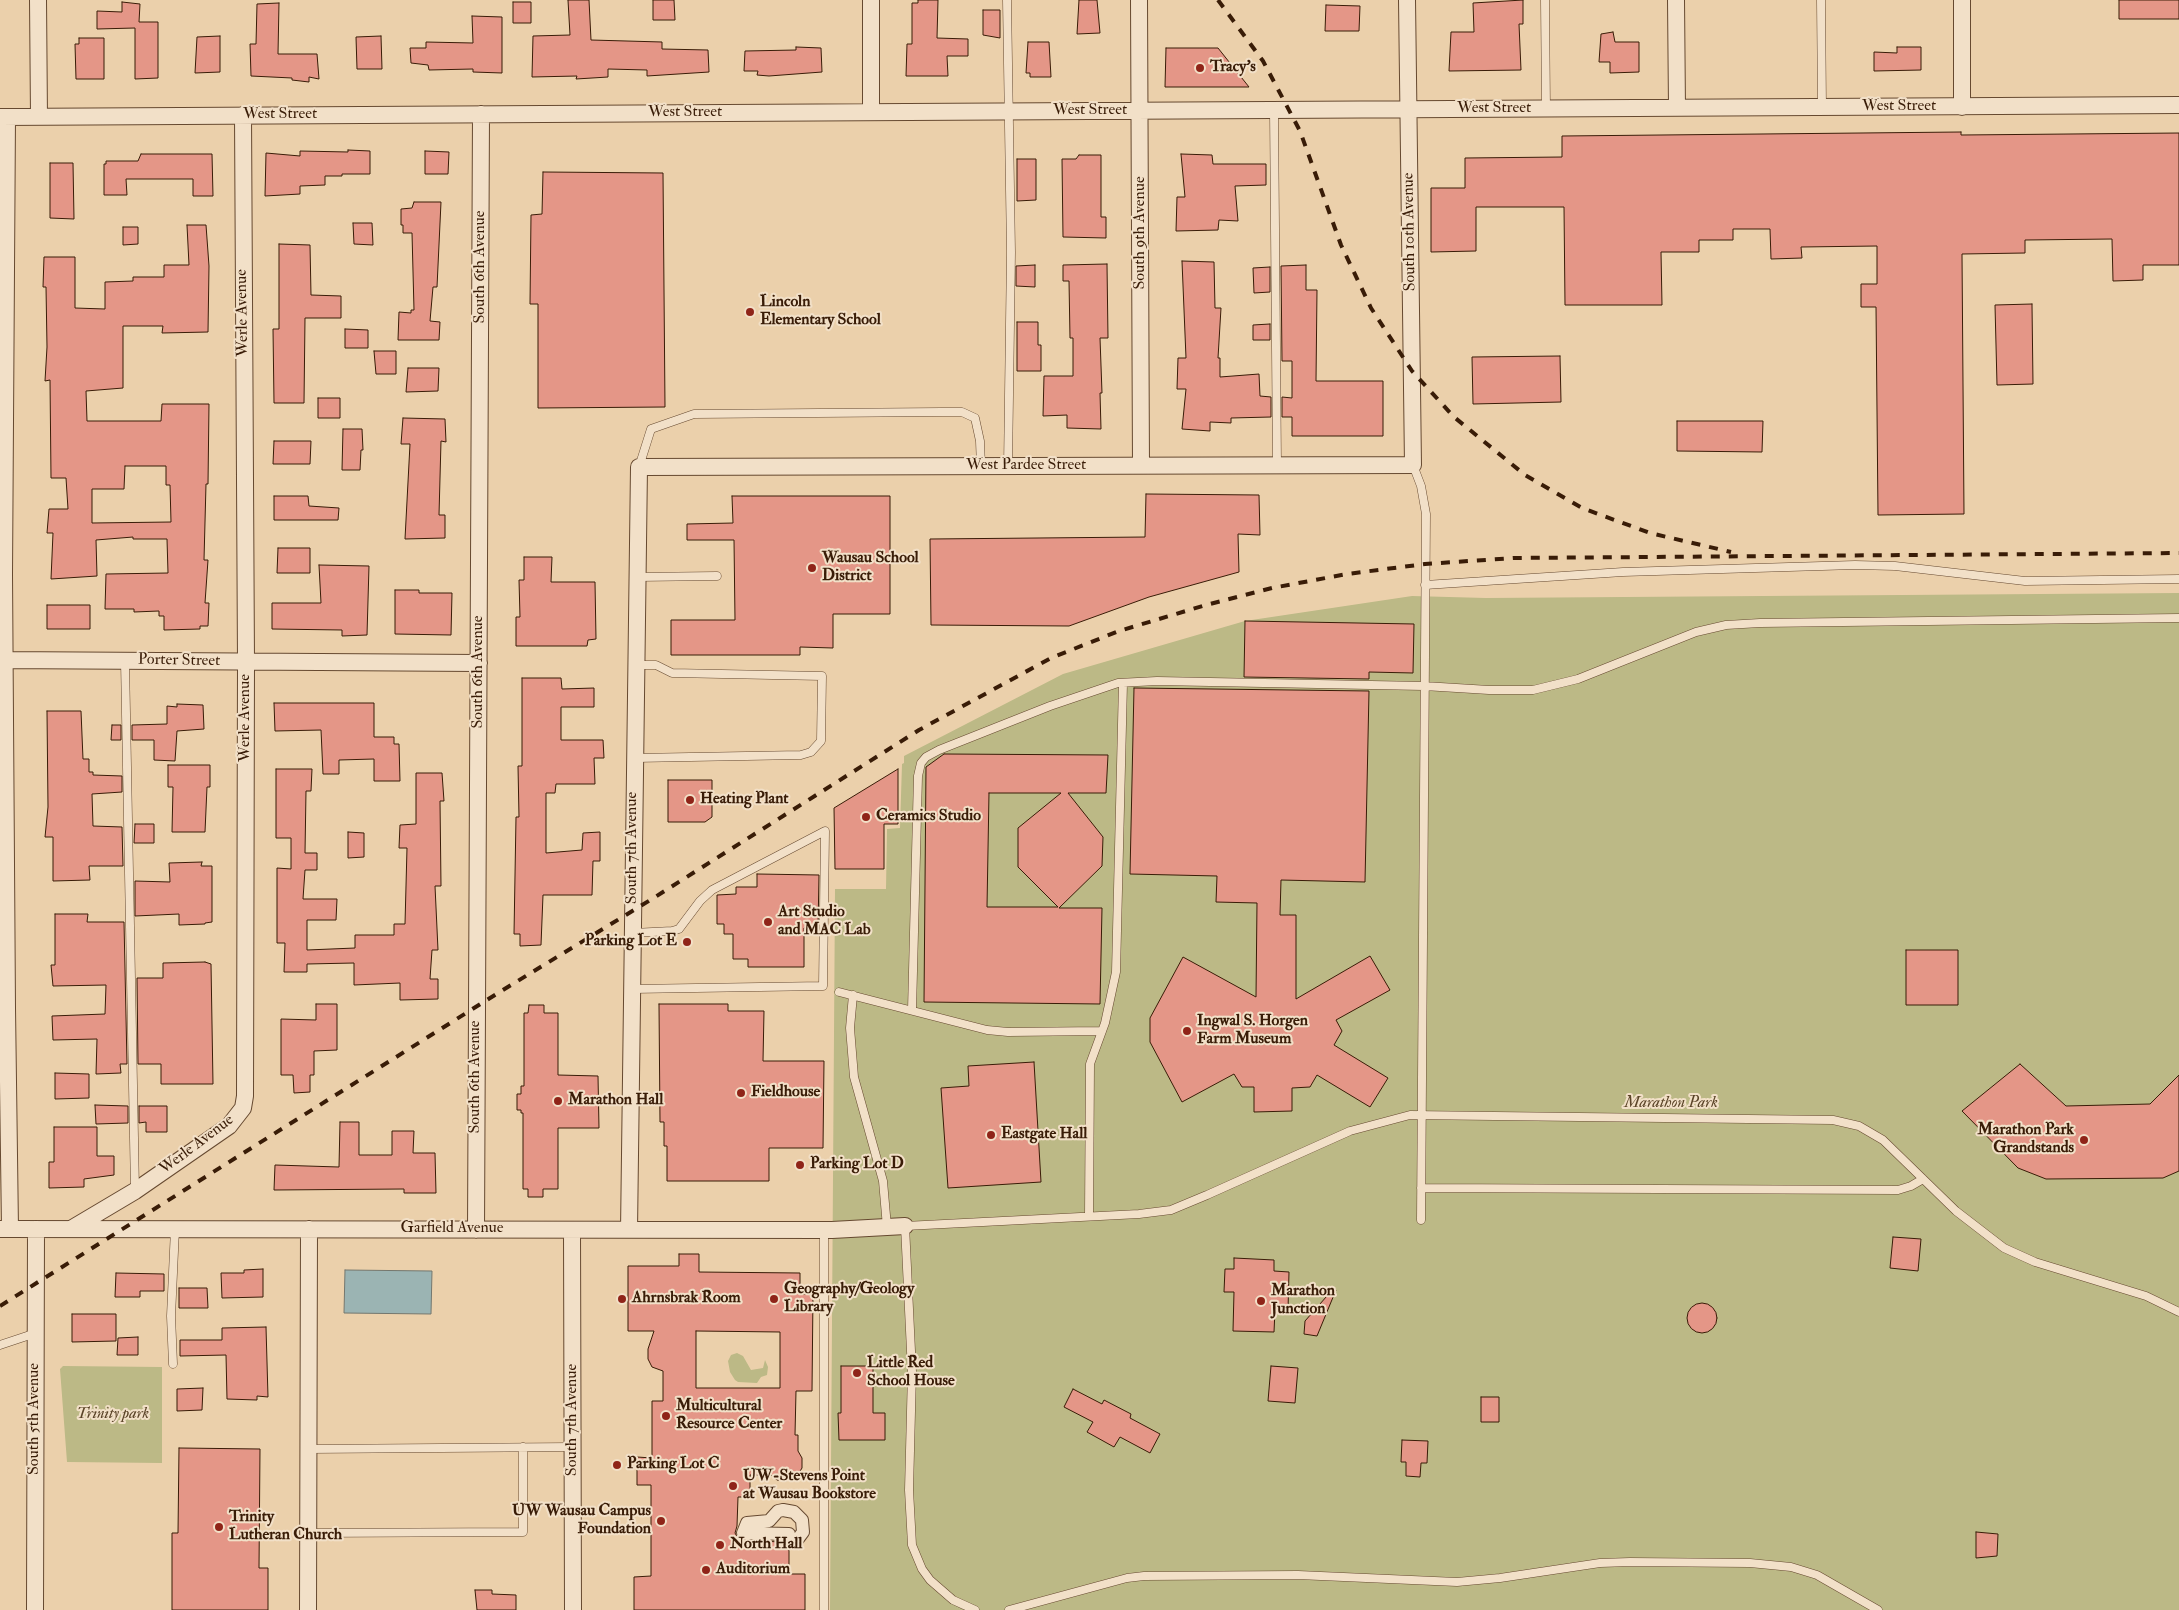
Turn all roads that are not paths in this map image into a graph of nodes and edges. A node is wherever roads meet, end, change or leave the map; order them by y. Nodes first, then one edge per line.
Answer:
1 (38, 0) edge
2 (871, 0) edge
3 (1007, 0) edge
4 (1140, 0) edge
5 (1407, 0) edge
6 (1545, 0) edge
7 (1676, 0) edge
8 (1821, 0) edge
9 (1962, 0) edge
10 (2179, 106) edge
11 (1822, 107) junction
12 (1962, 107) junction
13 (1677, 108) junction
14 (1408, 109) junction
15 (1546, 109) junction
16 (1274, 110) junction
17 (1009, 111) junction
18 (1141, 111) junction
19 (871, 112) junction
20 (481, 114) junction
21 (243, 116) junction
22 (4, 117) edge
23 (38, 117) junction
24 (1413, 464) junction
25 (1141, 465) junction
26 (1278, 465) junction
27 (639, 467) junction
28 (981, 467) junction
29 (1008, 467) junction
30 (717, 576) dead end
31 (637, 577) junction
32 (2179, 579) edge
33 (1425, 586) junction
34 (2179, 618) edge
35 (3, 660) edge
36 (125, 661) junction
37 (246, 662) junction
38 (479, 663) junction
39 (635, 665) junction
40 (1123, 683) junction
41 (1424, 686) junction
42 (634, 758) junction
43 (633, 933) junction
44 (632, 989) junction
45 (839, 992) dead end
46 (853, 995) junction
47 (912, 1010) junction
48 (1102, 1031) junction
49 (1421, 1115) junction
50 (1923, 1178) junction
51 (1421, 1188) junction
52 (135, 1191) junction
53 (1089, 1216) junction
54 (1421, 1220) dead end
55 (905, 1226) junction
56 (888, 1227) junction
57 (5, 1229) edge
58 (36, 1229) junction
59 (71, 1229) junction
60 (175, 1229) junction
61 (309, 1229) junction
62 (476, 1230) junction
63 (572, 1230) junction
64 (629, 1230) junction
65 (824, 1230) junction
66 (2178, 1310) edge
67 (36, 1333) junction
68 (0, 1345) edge
69 (173, 1364) dead end
70 (523, 1447) junction
71 (573, 1447) junction
72 (308, 1449) junction
73 (308, 1533) junction
74 (789, 1542) joint
75 (35, 1610) edge
76 (308, 1610) edge
77 (573, 1610) edge
78 (824, 1610) edge
79 (975, 1610) edge
80 (1009, 1610) edge
81 (1878, 1610) edge

1 - 23 street
2 - 19 street
3 - 17 lane
4 - 18 street, South 9th Avenue
5 - 14 street, South 10th Avenue
6 - 15 lane
7 - 13 street
8 - 11 lane
9 - 12 street
10 - 12 street, West Street
11 - 12 street, West Street
11 - 13 street, West Street
13 - 15 street, West Street
14 - 15 street, West Street
14 - 16 street, West Street
14 - 24 street, South 10th Avenue
16 - 18 street, West Street
16 - 26 lane
17 - 18 street, West Street
17 - 19 street, West Street
17 - 29 lane
18 - 25 street, South 9th Avenue
19 - 20 street, West Street
20 - 21 street, West Street
20 - 38 street, South 6th Avenue
21 - 23 street, West Street
21 - 37 street, Werle Avenue
22 - 23 street, West Street
22 - 35 street
24 - 26 street, West Pardee Street
24 - 33 lane
25 - 26 street, West Pardee Street
25 - 29 street, West Pardee Street
27 - 28 street, West Pardee Street
27 - 28 lane
27 - 31 street, South 7th Avenue
28 - 29 street, West Pardee Street
30 - 31 lane
31 - 39 street, South 7th Avenue
32 - 33 lane
33 - 41 lane
34 - 41 lane
35 - 36 street, Porter Street
35 - 57 street
36 - 37 street, Porter Street
36 - 52 lane
37 - 38 street, Porter Street
37 - 52 street, Werle Avenue
38 - 62 street, South 6th Avenue
39 - 42 street, South 7th Avenue
39 - 42 lane
40 - 41 lane
40 - 47 lane
40 - 48 lane
41 - 49 lane
42 - 43 street, South 7th Avenue
43 - 44 street, South 7th Avenue
43 - 44 lane
44 - 64 street, South 7th Avenue
45 - 46 lane
46 - 47 lane
46 - 56 lane
47 - 48 lane
48 - 53 lane
49 - 50 lane
49 - 51 lane
49 - 53 lane
50 - 51 lane
50 - 66 lane
51 - 54 lane
52 - 59 street, Werle Avenue
53 - 55 lane
55 - 56 street, Garfield Avenue
55 - 79 lane
56 - 65 street, Garfield Avenue
57 - 58 street, Garfield Avenue
58 - 59 street, Garfield Avenue
58 - 67 street, South 5th Avenue
59 - 60 street, Garfield Avenue
60 - 61 street, Garfield Avenue
60 - 69 lane
61 - 62 street, Garfield Avenue
61 - 72 street
62 - 63 street, Garfield Avenue
63 - 64 street, Garfield Avenue
63 - 71 street, South 7th Avenue
64 - 65 street, Garfield Avenue
65 - 78 lane
67 - 68 lane
67 - 75 street, South 5th Avenue
70 - 71 lane
70 - 72 lane
70 - 73 lane
71 - 77 street, South 7th Avenue
72 - 73 street
73 - 76 street
74 - 74 street
80 - 81 lane

